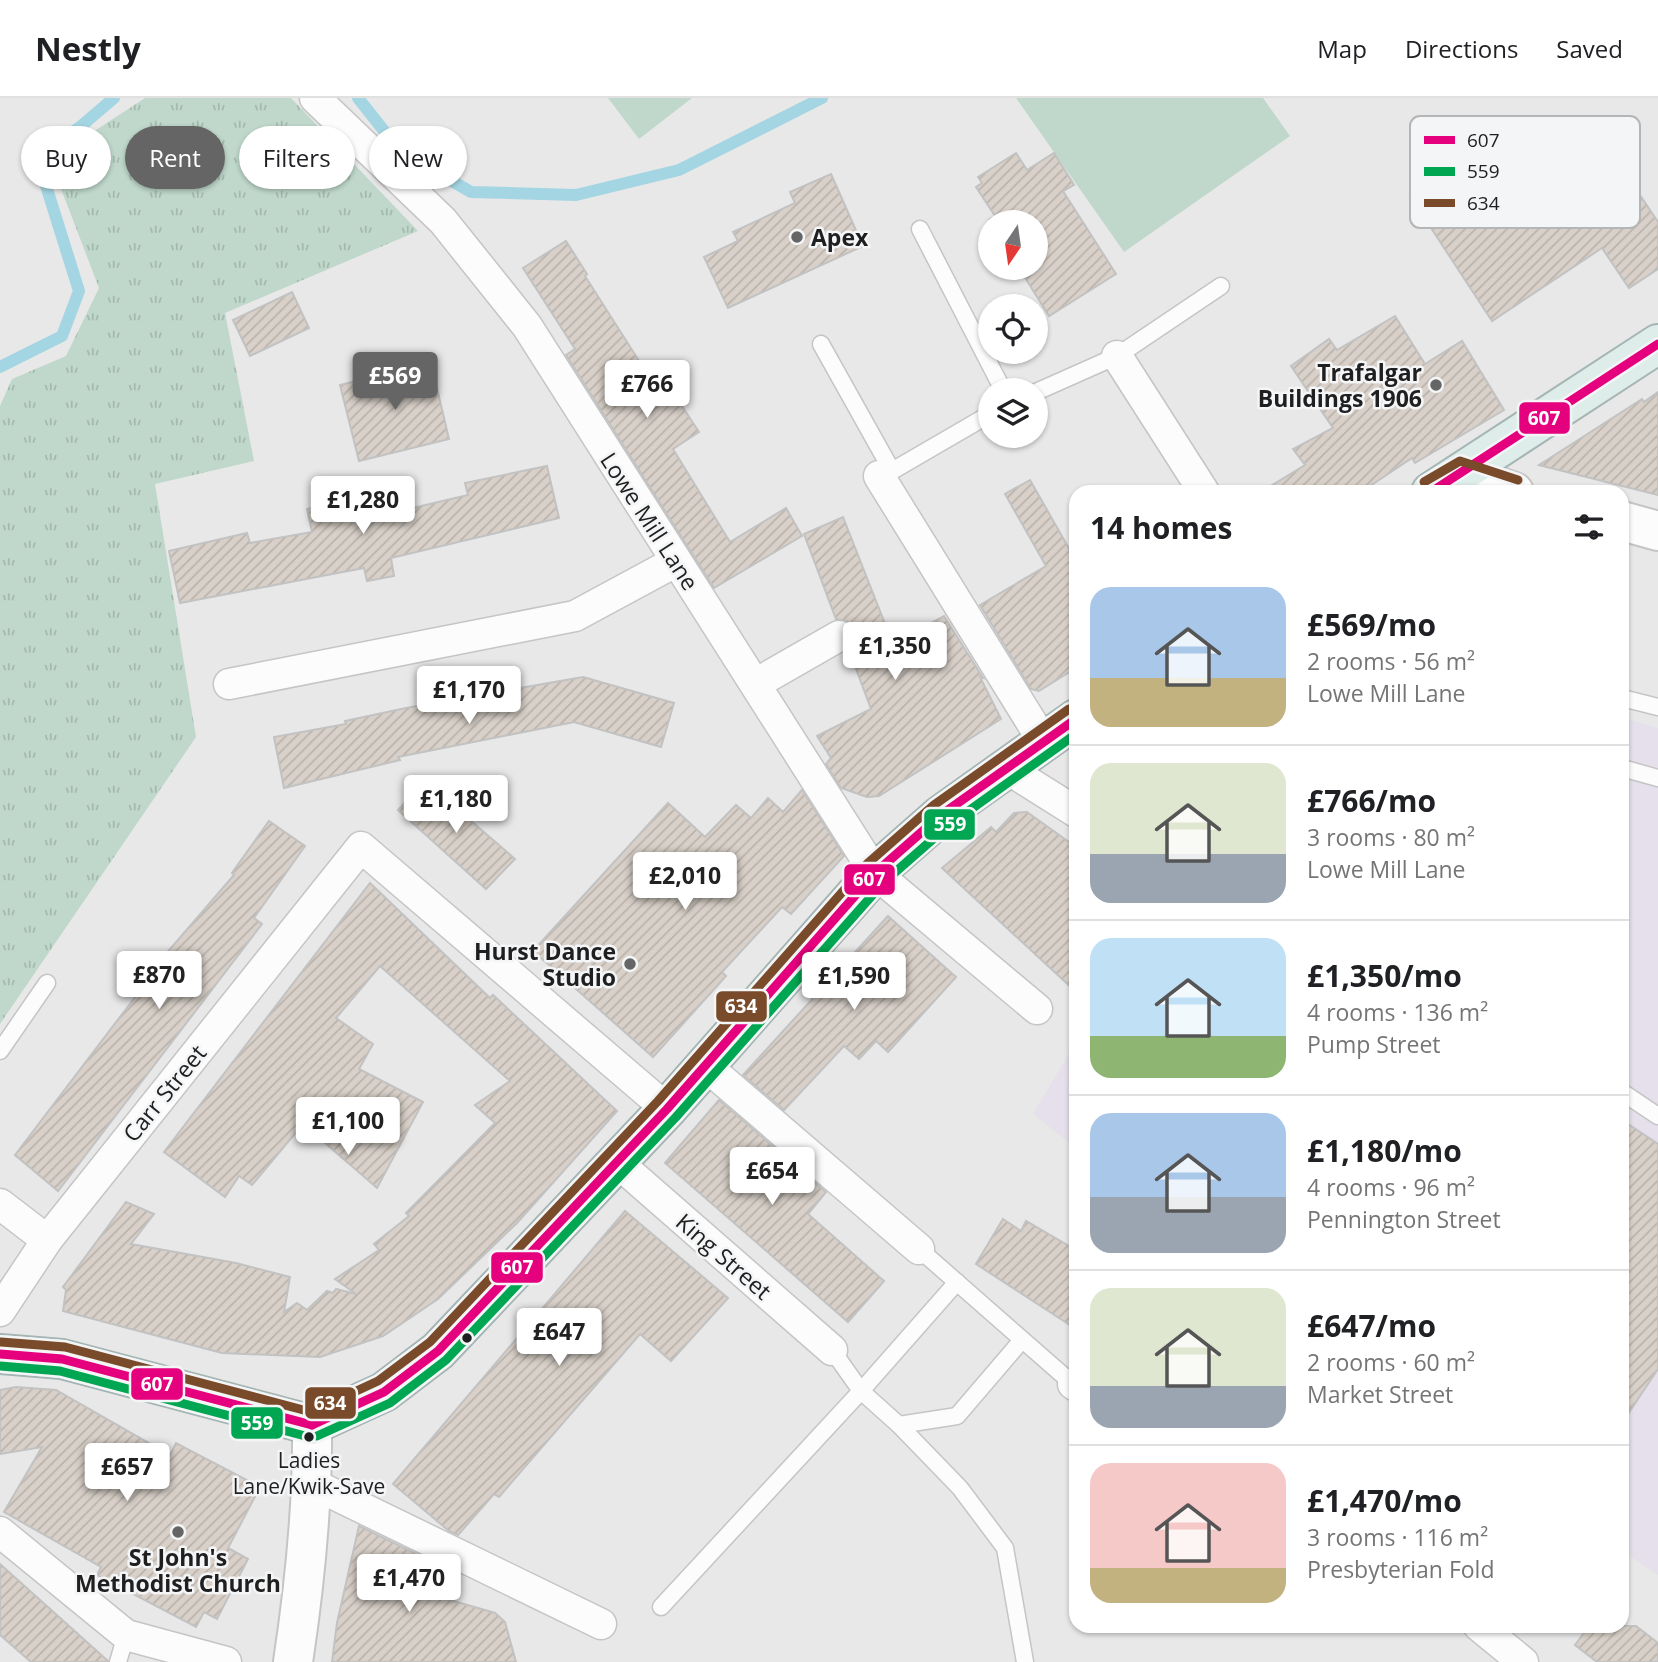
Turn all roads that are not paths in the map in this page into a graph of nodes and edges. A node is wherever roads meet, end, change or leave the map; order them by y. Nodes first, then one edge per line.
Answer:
1 (315, 98) edge
2 (920, 229) dead end
3 (1221, 286) dead end
4 (821, 344) dead end
5 (1658, 344) edge
6 (1117, 356) junction
7 (997, 378) edge
8 (1048, 387) edge
9 (978, 421) edge
10 (886, 473) junction
11 (1446, 482) edge
12 (1200, 485) edge
13 (1466, 485) edge
14 (1629, 523) edge
15 (1658, 531) edge
16 (675, 562) junction
17 (839, 636) dead end
18 (757, 683) junction
19 (229, 684) dead end
20 (1629, 700) edge
21 (1658, 708) edge
22 (1069, 724) edge
23 (1043, 741) junction
24 (1006, 768) junction
25 (1629, 770) edge
26 (1658, 778) edge
27 (1069, 808) edge
28 (875, 873) junction
29 (47, 983) dead end
30 (1037, 1009) dead end
31 (0, 1051) edge
32 (706, 1066) junction
33 (1629, 1097) edge
34 (667, 1109) junction
35 (1658, 1116) edge
36 (617, 1162) junction
37 (0, 1204) edge
38 (47, 1240) junction
39 (919, 1249) joint
40 (957, 1282) junction
41 (0, 1311) edge
42 (1022, 1340) junction
43 (832, 1350) joint
44 (0, 1354) edge
45 (1069, 1380) edge
46 (861, 1391) junction
47 (312, 1425) junction
48 (899, 1425) junction
49 (313, 1484) junction
50 (0, 1532) edge
51 (661, 1607) dead end
52 (601, 1624) dead end
53 (1488, 1633) edge
54 (122, 1649) edge
55 (226, 1662) edge
56 (293, 1662) edge
57 (1025, 1662) edge
58 (1523, 1662) edge

1 - 16 street, Lowe Mill Lane
2 - 7 lane
3 - 6 lane
4 - 10 lane
5 - 11 highway
6 - 8 lane
6 - 12 street
9 - 10 lane
10 - 23 street
11 - 13 street
14 - 15 street
16 - 18 street, Lowe Mill Lane
16 - 19 street
17 - 18 street
18 - 28 street, Lowe Mill Lane
20 - 21 lane
22 - 23 highway
23 - 24 highway
24 - 27 street
24 - 28 highway
25 - 26 lane
28 - 30 street, Lowe Mill Lane
28 - 32 highway
29 - 31 lane
32 - 34 highway
32 - 39 street
33 - 35 lane
34 - 36 highway
34 - 38 street, Carr Street
36 - 43 street, King Street
36 - 47 highway
37 - 38 street
38 - 41 street, Carr Street
39 - 40 lane
40 - 42 lane
40 - 46 lane
42 - 45 lane
42 - 48 lane
43 - 46 lane
44 - 47 highway
46 - 48 lane
46 - 51 lane
47 - 49 street
48 - 57 lane
49 - 52 street
49 - 56 street
50 - 54 street
53 - 58 street
54 - 55 street

